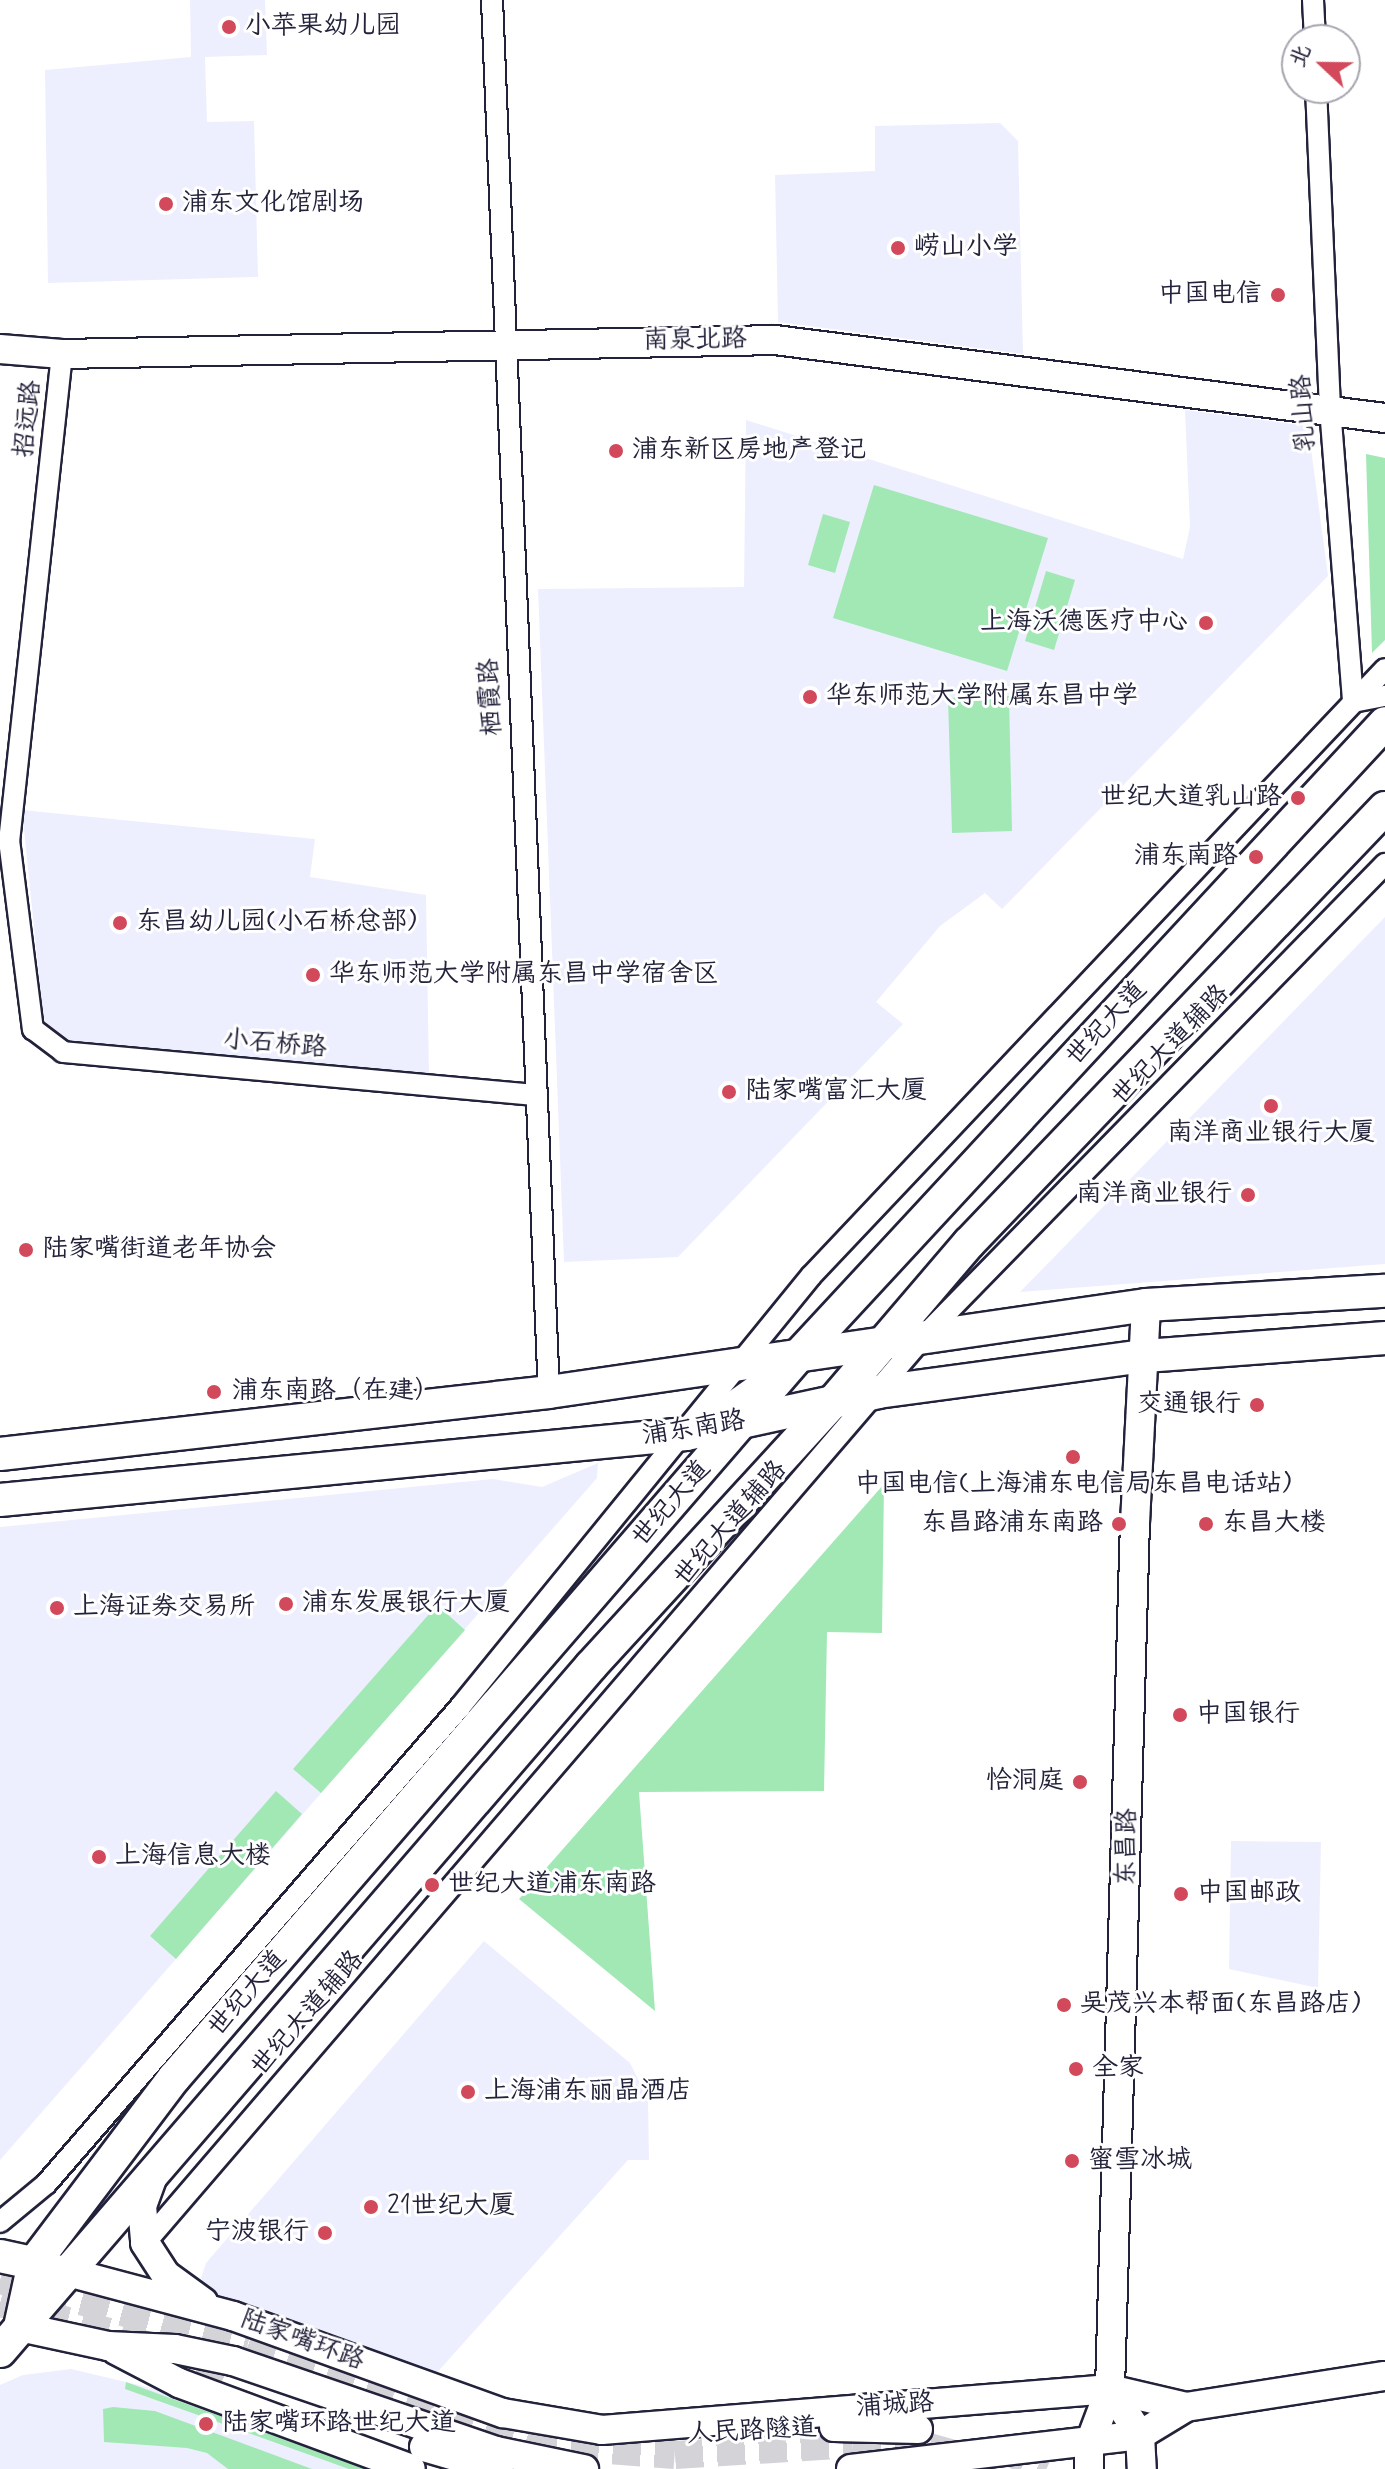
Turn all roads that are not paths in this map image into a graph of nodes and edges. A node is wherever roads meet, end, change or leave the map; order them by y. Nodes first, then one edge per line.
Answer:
1 (492, 0) edge
2 (1313, 0) edge
3 (1314, 24) edge
4 (1317, 104) edge
5 (503, 345) junction
6 (0, 349) edge
7 (62, 354) junction
8 (1330, 408) junction
9 (1385, 418) edge
10 (1385, 669) edge
11 (1385, 696) edge
12 (1353, 702) junction
13 (1385, 723) edge
14 (1385, 808) edge
15 (4, 840) edge
16 (1385, 864) edge
17 (29, 1014) joint
18 (536, 1095) junction
19 (1385, 1291) edge
20 (1146, 1305) junction
21 (927, 1333) junction
22 (1385, 1338) edge
23 (883, 1341) junction
24 (800, 1354) junction
25 (1145, 1356) junction
26 (741, 1365) junction
27 (549, 1392) junction
28 (878, 1392) junction
29 (833, 1402) junction
30 (743, 1422) junction
31 (686, 1434) junction
32 (0, 1454) edge
33 (0, 1500) edge
34 (153, 2175) junction
35 (0, 2222) edge
36 (145, 2243) junction
37 (0, 2256) edge
38 (34, 2263) junction
39 (68, 2272) junction
40 (233, 2316) junction
41 (7, 2333) edge
42 (108, 2346) junction
43 (1385, 2376) edge
44 (233, 2380) tunnel mouth
45 (1110, 2389) junction
46 (1186, 2407) junction
47 (634, 2428) junction
48 (918, 2429) dead end
49 (602, 2430) joint
50 (1140, 2435) junction
51 (1089, 2457) edge
52 (476, 2466) edge
53 (411, 2469) edge
54 (499, 2469) edge
55 (584, 2469) edge
56 (851, 2469) edge
57 (1142, 2469) edge

1 - 5 street, 栖霞路
2 - 3 street
4 - 8 street, 乳山路
5 - 7 main road, 南泉北路
5 - 8 main road, 南泉北路
5 - 18 street, 栖霞路
6 - 7 main road, 南泉北路
7 - 15 street, 招远路
8 - 9 main road, 南泉北路
8 - 12 street, 乳山路
10 - 12 street
11 - 12 street
12 - 26 street
13 - 24 main road, 世纪大道
14 - 23 main road, 世纪大道
15 - 17 street, 招远路
16 - 21 street, 世纪大道辅路
17 - 18 street, 小石桥路
18 - 27 street, 栖霞路
19 - 20 main road
20 - 21 main road
20 - 25 main road, 东昌路
21 - 23 main road
21 - 28 street, 世纪大道辅路
22 - 25 main road, 浦东南路
23 - 24 main road
23 - 29 main road, 世纪大道
24 - 26 main road
24 - 30 main road, 世纪大道
24 - 31 street
25 - 28 main road, 浦东南路
25 - 45 main road, 东昌路
26 - 27 main road
26 - 31 street
27 - 32 main road
28 - 29 main road, 浦东南路
28 - 36 street, 世纪大道辅路
29 - 30 main road, 浦东南路
29 - 34 main road, 世纪大道
30 - 31 main road, 浦东南路
30 - 38 main road, 世纪大道
31 - 33 main road, 浦东南路
31 - 35 street
34 - 36 main road
34 - 39 main road, 世纪大道
36 - 40 main road
37 - 38 main road, 陆家嘴环路
38 - 39 main road, 陆家嘴环路
38 - 41 main road, 世纪大道
39 - 40 main road, 陆家嘴环路
39 - 41 main road, 世纪大道
40 - 49 main road, 陆家嘴环路
41 - 42 main road, 陆家嘴环路
42 - 53 main road, 陆家嘴环路
42 - 55 main road, 陆家嘴环路
43 - 46 main road, 浦城路
44 - 52 main road
45 - 46 main road, 浦城路
45 - 47 main road, 浦城路
45 - 50 main road
45 - 51 main road, 东昌路
46 - 50 main road, 浦城路
47 - 48 main road, 人民路隧道
47 - 49 main road, 浦城路
50 - 51 main road, 浦城路
50 - 57 main road
51 - 56 main road, 浦城路
52 - 54 main road

